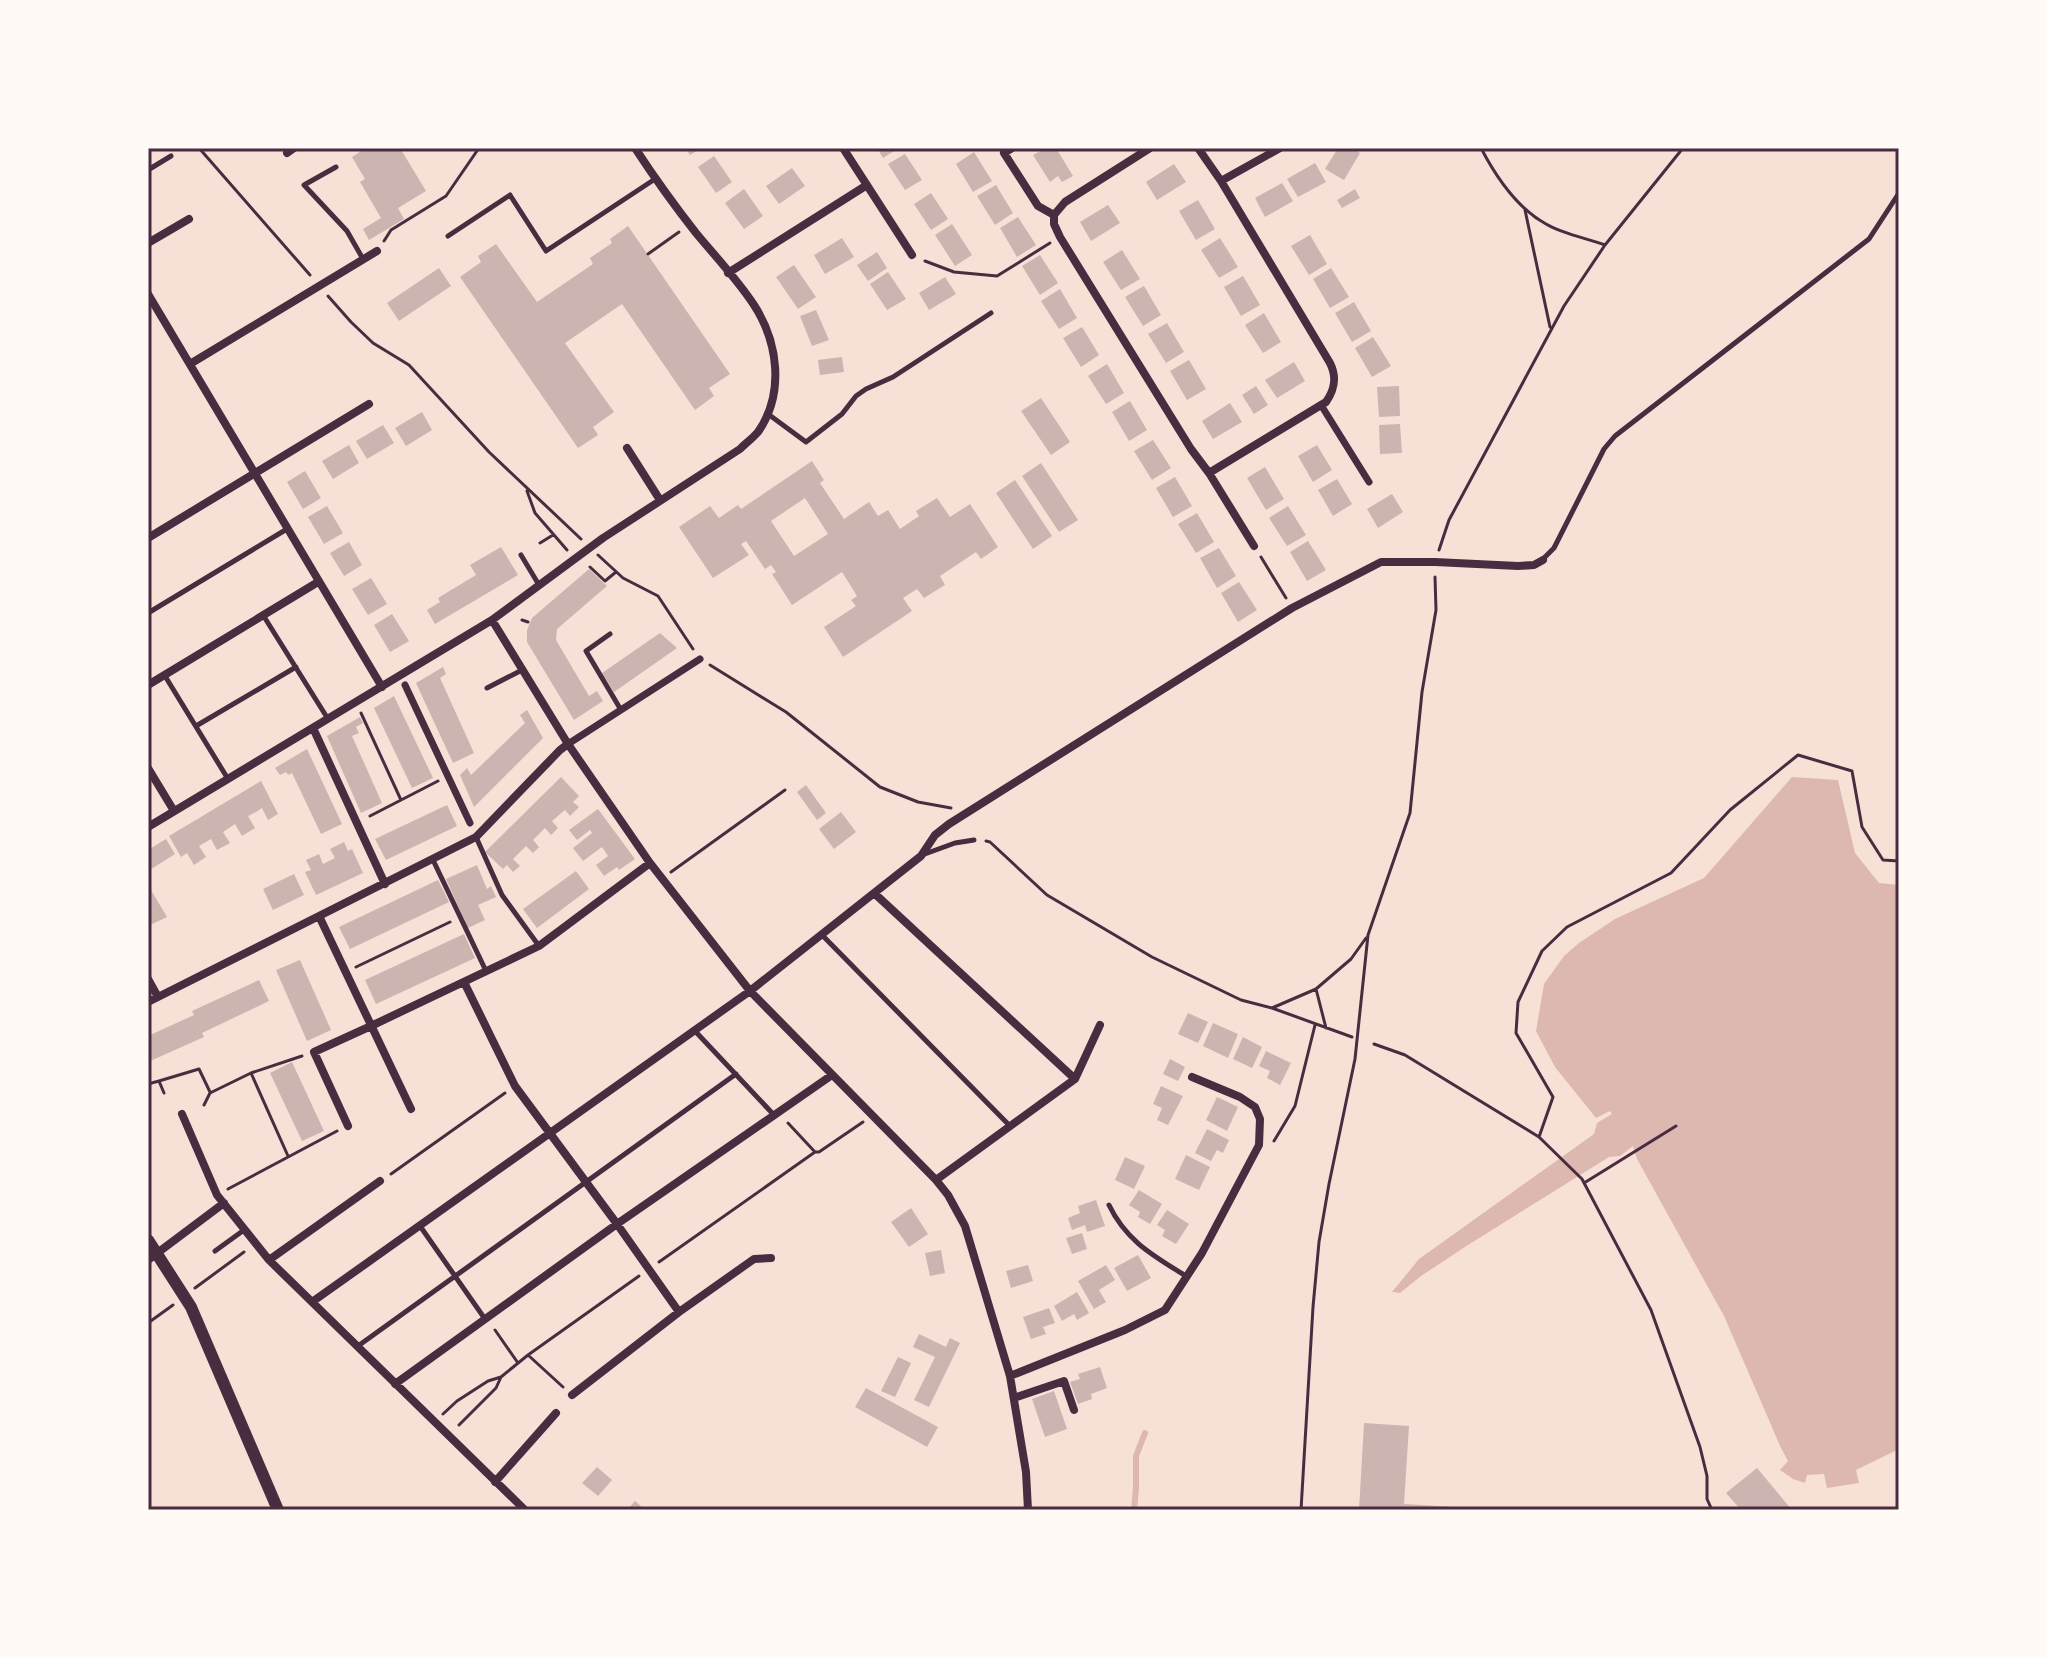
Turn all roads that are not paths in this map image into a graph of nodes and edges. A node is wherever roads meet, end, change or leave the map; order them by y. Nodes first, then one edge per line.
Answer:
1 (635, 148) edge
2 (843, 148) edge
3 (1012, 148) edge
4 (1150, 148) edge
5 (1198, 148) edge
6 (1280, 148) edge
7 (171, 156) dead end
8 (336, 167) dead end
9 (148, 170) edge
10 (655, 179) junction
11 (1221, 181) junction
12 (867, 185) junction
13 (1899, 193) edge
14 (1054, 215) junction
15 (189, 219) dead end
16 (448, 236) dead end
17 (148, 243) edge
18 (377, 251) road end
19 (912, 255) road end
20 (364, 260) junction
21 (728, 273) junction
22 (148, 294) edge
23 (991, 313) dead end
24 (190, 364) junction
25 (369, 404) dead end
26 (1321, 405) junction
27 (768, 413) junction
28 (627, 448) dead end
29 (1209, 473) junction
30 (254, 474) junction
31 (1369, 482) dead end
32 (660, 500) junction
33 (287, 529) junction
34 (148, 537) edge
35 (1254, 546) road end
36 (521, 555) dead end
37 (1543, 560) joint
38 (318, 582) junction
39 (540, 586) junction
40 (148, 613) edge
41 (263, 615) junction
42 (492, 620) junction
43 (610, 634) dead end
44 (700, 659) road end
45 (296, 667) junction
46 (523, 670) junction
47 (164, 675) junction
48 (148, 685) edge
49 (405, 685) dead end
50 (382, 687) junction
51 (487, 688) dead end
52 (621, 710) junction
53 (328, 719) junction
54 (196, 726) junction
55 (313, 728) junction
56 (568, 744) junction
57 (148, 768) edge
58 (228, 779) junction
59 (174, 811) junction
60 (470, 823) dead end
61 (148, 827) edge
62 (476, 837) junction
63 (974, 840) road end
64 (921, 856) junction
65 (433, 860) junction
66 (650, 863) junction
67 (385, 884) junction
68 (874, 893) junction
69 (319, 916) junction
70 (822, 935) junction
71 (539, 946) junction
72 (486, 971) junction
73 (148, 979) edge
74 (464, 982) junction
75 (750, 991) junction
76 (158, 997) junction
77 (148, 1002) edge
78 (1100, 1025) dead end
79 (371, 1026) junction
80 (695, 1031) junction
81 (736, 1074) junction
82 (832, 1075) junction
83 (1192, 1077) dead end
84 (1075, 1079) junction
85 (411, 1109) dead end
86 (182, 1114) dead end
87 (774, 1115) junction
88 (348, 1126) road end
89 (1010, 1126) junction
90 (551, 1134) junction
91 (936, 1180) junction
92 (380, 1181) road end
93 (586, 1182) junction
94 (224, 1203) junction
95 (1109, 1205) dead end
96 (617, 1224) junction
97 (420, 1226) junction
98 (245, 1229) junction
99 (148, 1240) edge
100 (215, 1251) dead end
101 (152, 1257) edge
102 (771, 1258) dead end
103 (269, 1260) junction
104 (455, 1276) junction
105 (1187, 1277) junction
106 (312, 1302) junction
107 (679, 1312) junction
108 (485, 1319) junction
109 (357, 1347) junction
110 (1010, 1376) junction
111 (395, 1384) junction
112 (572, 1395) dead end
113 (1014, 1398) junction
114 (1074, 1410) dead end
115 (556, 1413) dead end
116 (495, 1482) junction
117 (278, 1510) edge
118 (525, 1510) edge
119 (1028, 1510) edge

1 - 10 street
2 - 12 street
3 - 14 street
4 - 14 street
5 - 11 street
6 - 11 street
7 - 9 lane
8 - 20 lane
10 - 16 lane
10 - 21 street
11 - 26 street
12 - 19 street
12 - 21 street
13 - 37 lane
14 - 29 street
15 - 17 street
18 - 20 street
20 - 24 street
21 - 27 street
22 - 24 street
23 - 27 lane
24 - 30 street
25 - 30 street
26 - 29 street
26 - 31 street
27 - 32 street
28 - 32 street
29 - 35 street
30 - 33 street
30 - 34 street
32 - 39 street
33 - 38 street
33 - 40 lane
36 - 39 lane
37 - 64 street
38 - 41 street
38 - 50 street
39 - 42 street
41 - 45 lane
41 - 47 street
42 - 46 street
42 - 50 street
43 - 52 lane
44 - 52 street
45 - 53 lane
45 - 54 lane
46 - 51 lane
46 - 56 street
47 - 48 street
47 - 54 lane
49 - 60 street
50 - 53 street
52 - 56 street
53 - 55 street
54 - 58 lane
55 - 58 street
55 - 67 street
56 - 62 street
56 - 66 street
57 - 59 street
58 - 59 street
59 - 61 street
62 - 65 street
62 - 71 lane
63 - 64 lane
64 - 68 street
65 - 67 street
65 - 72 lane
66 - 71 street
66 - 75 street
67 - 69 street
68 - 70 street
68 - 84 street
69 - 76 street
69 - 79 street
70 - 75 street
70 - 89 lane
71 - 72 street
72 - 74 street
73 - 76 street
74 - 79 street
74 - 90 street
75 - 80 street
75 - 82 street
76 - 77 street
78 - 84 street
79 - 85 street
79 - 88 street
80 - 81 lane
80 - 90 street
81 - 87 lane
81 - 93 lane
82 - 87 street
82 - 91 street
83 - 105 street
84 - 89 street
86 - 94 street
87 - 96 street
89 - 91 street
90 - 93 street
90 - 97 street
91 - 110 street
92 - 103 street
93 - 96 street
93 - 104 lane
94 - 98 street
94 - 101 street
95 - 105 lane
96 - 107 street
96 - 108 street
97 - 104 lane
97 - 106 street
98 - 100 lane
98 - 103 street
99 - 101 street
101 - 117 street
102 - 107 street
103 - 106 street
104 - 108 lane
104 - 109 lane
105 - 110 street
106 - 109 street
107 - 112 street
108 - 111 street
109 - 111 street
110 - 113 street
111 - 116 street
113 - 114 street
113 - 119 street
115 - 116 street
116 - 118 street

